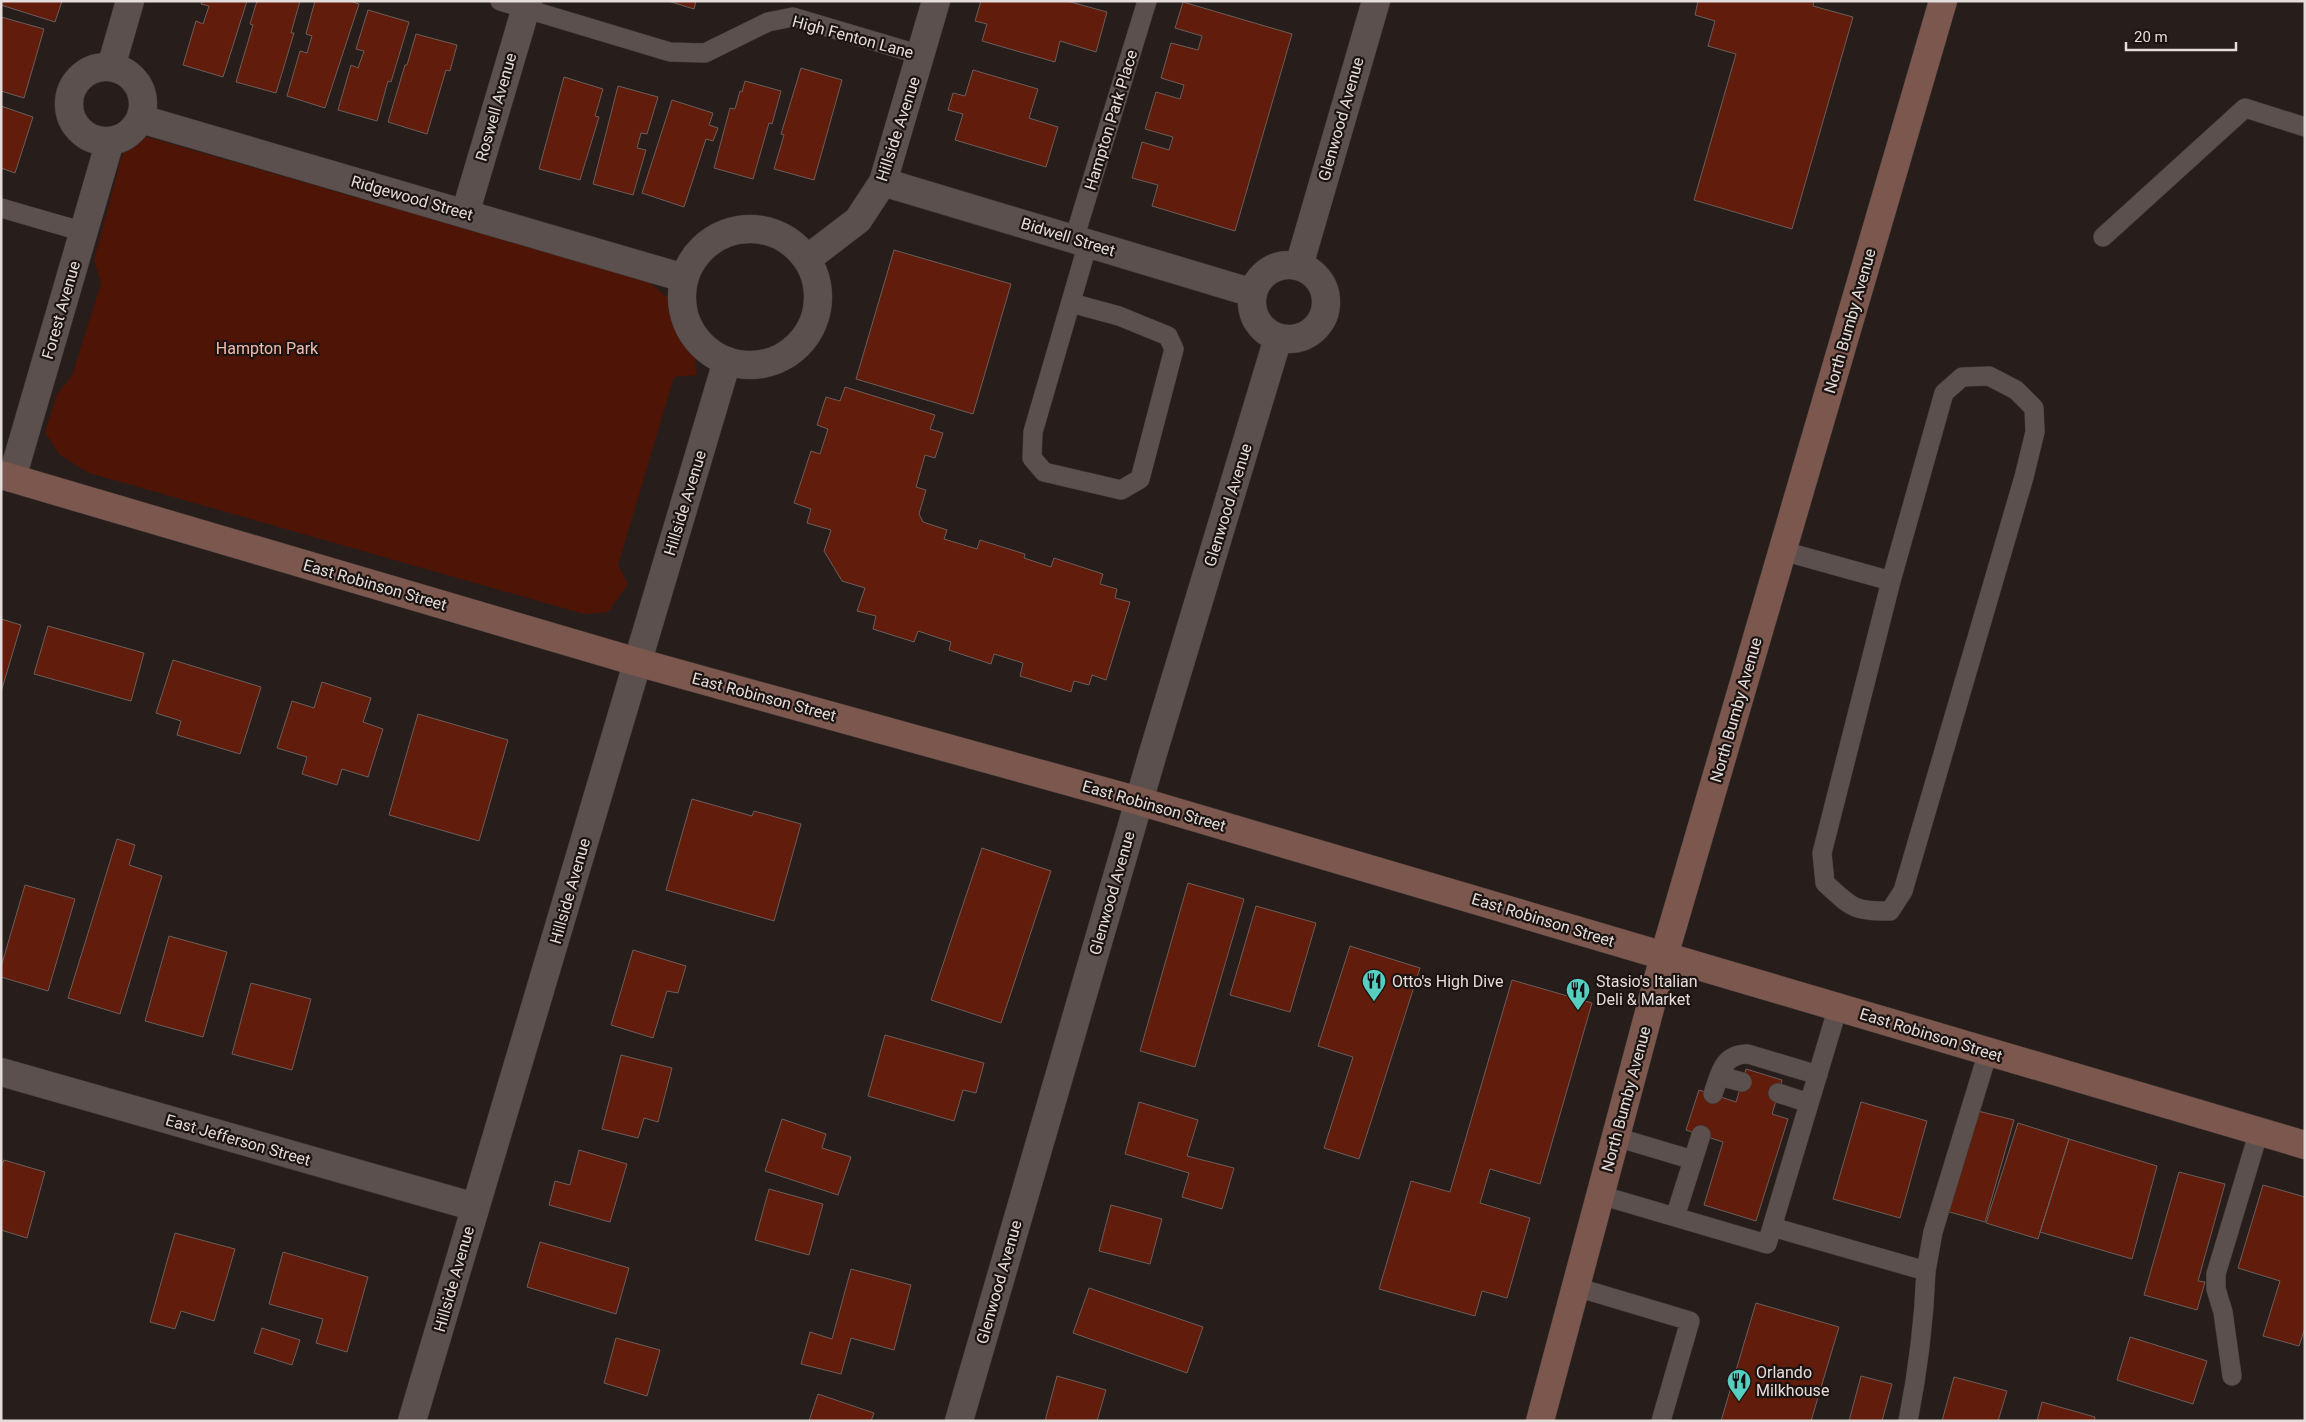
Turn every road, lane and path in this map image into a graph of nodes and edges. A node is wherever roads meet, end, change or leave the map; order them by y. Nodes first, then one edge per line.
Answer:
1 (130, 1) edge
2 (500, 1) edge
3 (936, 1) edge
4 (1147, 1) edge
5 (1376, 1) edge
6 (1943, 1) edge
7 (526, 5) edge
8 (921, 55) junction
9 (111, 67) junction
10 (141, 119) junction
11 (2305, 126) edge
12 (110, 141) junction
13 (883, 182) junction
14 (1, 208) edge
15 (465, 214) junction
16 (84, 232) junction
17 (2102, 237) dead end
18 (1081, 241) junction
19 (807, 259) junction
20 (1299, 266) junction
21 (684, 278) junction
22 (1253, 292) junction
23 (1071, 303) junction
24 (1278, 338) junction
25 (727, 361) junction
26 (6, 477) edge
27 (1783, 551) junction
28 (1891, 581) junction
29 (637, 662) junction
30 (1139, 801) junction
31 (1664, 956) junction
32 (1838, 1007) junction
33 (1988, 1052) junction
34 (1, 1072) edge
35 (1818, 1075) junction
36 (1719, 1076) junction
37 (1742, 1082) dead end
38 (1778, 1093) dead end
39 (1713, 1094) dead end
40 (1809, 1103) junction
41 (2259, 1131) junction
42 (1701, 1135) dead end
43 (1616, 1137) junction
44 (2305, 1145) edge
45 (1693, 1160) junction
46 (1600, 1195) junction
47 (475, 1207) junction
48 (1675, 1217) junction
49 (1772, 1227) junction
50 (1926, 1271) junction
51 (1576, 1287) junction
52 (2232, 1376) dead end
53 (412, 1421) edge
54 (959, 1421) edge
55 (1540, 1421) edge
56 (1661, 1421) edge
57 (1908, 1421) edge

1 - 9 street
2 - 7 lane, High Fenton Lane
3 - 8 street, Hillside Avenue
4 - 18 lane, Hampton Park Place
5 - 20 street, Glenwood Avenue
6 - 27 main road, North Bumby Avenue
7 - 8 lane, High Fenton Lane
7 - 15 street, Roswell Avenue
8 - 13 street, Hillside Avenue
9 - 10 street
9 - 12 street
10 - 12 street
10 - 15 street, Ridgewood Street
11 - 17 lane
12 - 16 street, Forest Avenue
13 - 18 street, Bidwell Street
13 - 19 street, Hillside Avenue
14 - 16 lane
15 - 21 street, Ridgewood Street
16 - 26 street, Forest Avenue
18 - 22 street, Bidwell Street
18 - 23 lane, Hampton Park Place
19 - 21 street
19 - 25 street
20 - 22 street
20 - 24 street
21 - 25 street
22 - 24 street
23 - 23 lane, Hampton Park Place
24 - 30 street, Glenwood Avenue
25 - 29 street, Hillside Avenue
26 - 29 main road, East Robinson Street
27 - 28 lane
27 - 31 main road, North Bumby Avenue
28 - 28 lane
29 - 30 main road, East Robinson Street
29 - 47 street, Hillside Avenue
30 - 31 main road, East Robinson Street
30 - 54 street, Glenwood Avenue
31 - 32 main road, East Robinson Street
31 - 43 main road, North Bumby Avenue
32 - 33 main road, East Robinson Street
32 - 35 lane
33 - 41 main road, East Robinson Street
33 - 50 lane
34 - 47 street, East Jefferson Street
35 - 36 lane
35 - 40 lane
36 - 37 lane
36 - 39 lane
38 - 40 lane
40 - 49 lane
41 - 44 main road, East Robinson Street
41 - 52 lane
42 - 45 lane
43 - 45 lane
43 - 46 main road, North Bumby Avenue
45 - 48 lane
46 - 48 lane
46 - 51 main road, North Bumby Avenue
47 - 53 street, Hillside Avenue
48 - 49 lane
49 - 50 lane
50 - 57 lane
51 - 55 main road, North Bumby Avenue
51 - 56 lane

